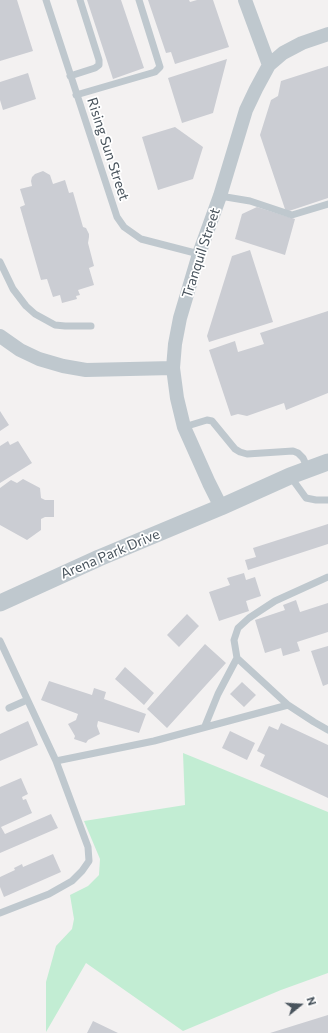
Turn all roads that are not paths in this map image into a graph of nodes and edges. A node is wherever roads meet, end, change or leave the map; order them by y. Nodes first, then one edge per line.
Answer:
1 (46, 0) edge
2 (80, 0) edge
3 (139, 0) edge
4 (245, 0) edge
5 (328, 34) edge
6 (269, 65) junction
7 (70, 76) junction
8 (76, 95) junction
9 (220, 196) junction
10 (328, 204) edge
11 (199, 254) junction
12 (0, 262) edge
13 (91, 326) dead end
14 (0, 336) edge
15 (173, 368) junction
16 (184, 427) junction
17 (328, 462) edge
18 (308, 469) junction
19 (290, 476) junction
20 (328, 500) edge
21 (221, 507) junction
22 (328, 577) edge
23 (0, 603) edge
24 (0, 641) edge
25 (237, 658) junction
26 (27, 700) junction
27 (288, 705) junction
28 (8, 708) dead end
29 (205, 726) junction
30 (328, 730) edge
31 (56, 761) junction
32 (0, 913) edge

1 - 7 lane, Rising Sun Street
2 - 7 lane
3 - 8 lane
4 - 6 street
5 - 6 street, Tranquil Street
6 - 9 street, Tranquil Street
7 - 8 lane, Rising Sun Street
8 - 11 lane, Rising Sun Street
9 - 10 lane
9 - 11 street, Tranquil Street
11 - 15 street, Tranquil Street
12 - 13 lane
14 - 15 street
15 - 16 street, Tranquil Street
16 - 18 lane
16 - 21 street, Tranquil Street
17 - 18 street, Arena Park Drive
18 - 19 street, Arena Park Drive
19 - 20 lane
19 - 21 street, Arena Park Drive
21 - 23 street, Arena Park Drive
22 - 25 lane
24 - 26 lane
25 - 27 lane
25 - 29 lane
26 - 28 lane
26 - 31 lane
27 - 29 lane
27 - 30 lane
29 - 31 lane
31 - 32 lane

